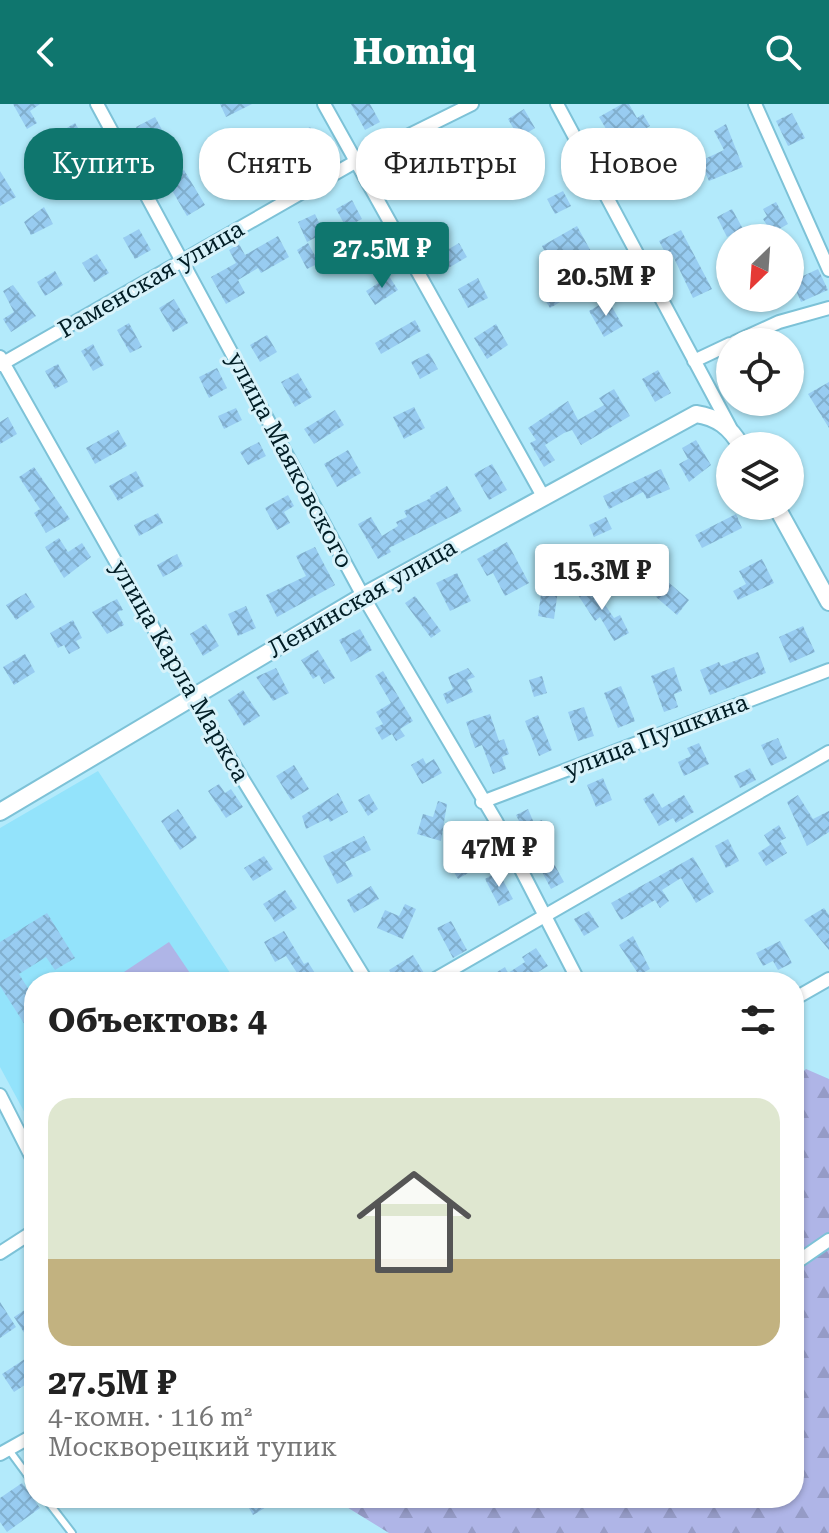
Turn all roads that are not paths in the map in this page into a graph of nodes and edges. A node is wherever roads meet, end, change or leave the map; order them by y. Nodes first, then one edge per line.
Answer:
1 (97, 104) edge
2 (324, 104) edge
3 (472, 104) edge
4 (557, 104) edge
5 (755, 104) edge
6 (355, 162) junction
7 (183, 260) junction
8 (829, 270) edge
9 (829, 308) edge
10 (766, 328) edge
11 (716, 351) edge
12 (1, 361) edge
13 (694, 361) junction
14 (731, 430) joint
15 (544, 498) junction
16 (784, 520) edge
17 (363, 596) junction
18 (829, 602) edge
19 (829, 670) edge
20 (193, 698) junction
21 (829, 752) edge
22 (482, 802) junction
23 (0, 812) edge
24 (543, 916) junction
25 (361, 972) edge
26 (447, 972) edge
27 (574, 972) edge
28 (829, 979) edge
29 (804, 993) edge
30 (0, 1095) edge
31 (24, 1142) edge
32 (24, 1237) edge
33 (829, 1240) edge
34 (0, 1253) edge
35 (804, 1257) edge
36 (24, 1441) edge
37 (4, 1452) edge
38 (24, 1473) edge
39 (53, 1508) edge
40 (72, 1533) edge

1 - 7 street, улица Маяковского
2 - 6 street
3 - 6 street, Раменская улица
4 - 13 street
5 - 8 street
6 - 7 street, Раменская улица
6 - 15 street
7 - 12 street, Раменская улица
7 - 17 street, улица Маяковского
9 - 10 street
11 - 13 street
12 - 20 street, улица Карла Маркса
13 - 14 street
14 - 15 street, Ленинская улица
15 - 17 street, Ленинская улица
16 - 18 street
17 - 20 street, Ленинская улица
17 - 22 street, улица Маяковского
19 - 22 street, улица Пушкина
20 - 23 street, Ленинская улица
20 - 25 street, улица Карла Маркса
21 - 24 street
22 - 24 street, улица Маяковского
24 - 26 street
24 - 27 street, улица Маяковского
28 - 29 street
30 - 31 street
32 - 34 street
33 - 35 street
36 - 37 street
37 - 38 lane
39 - 40 lane

